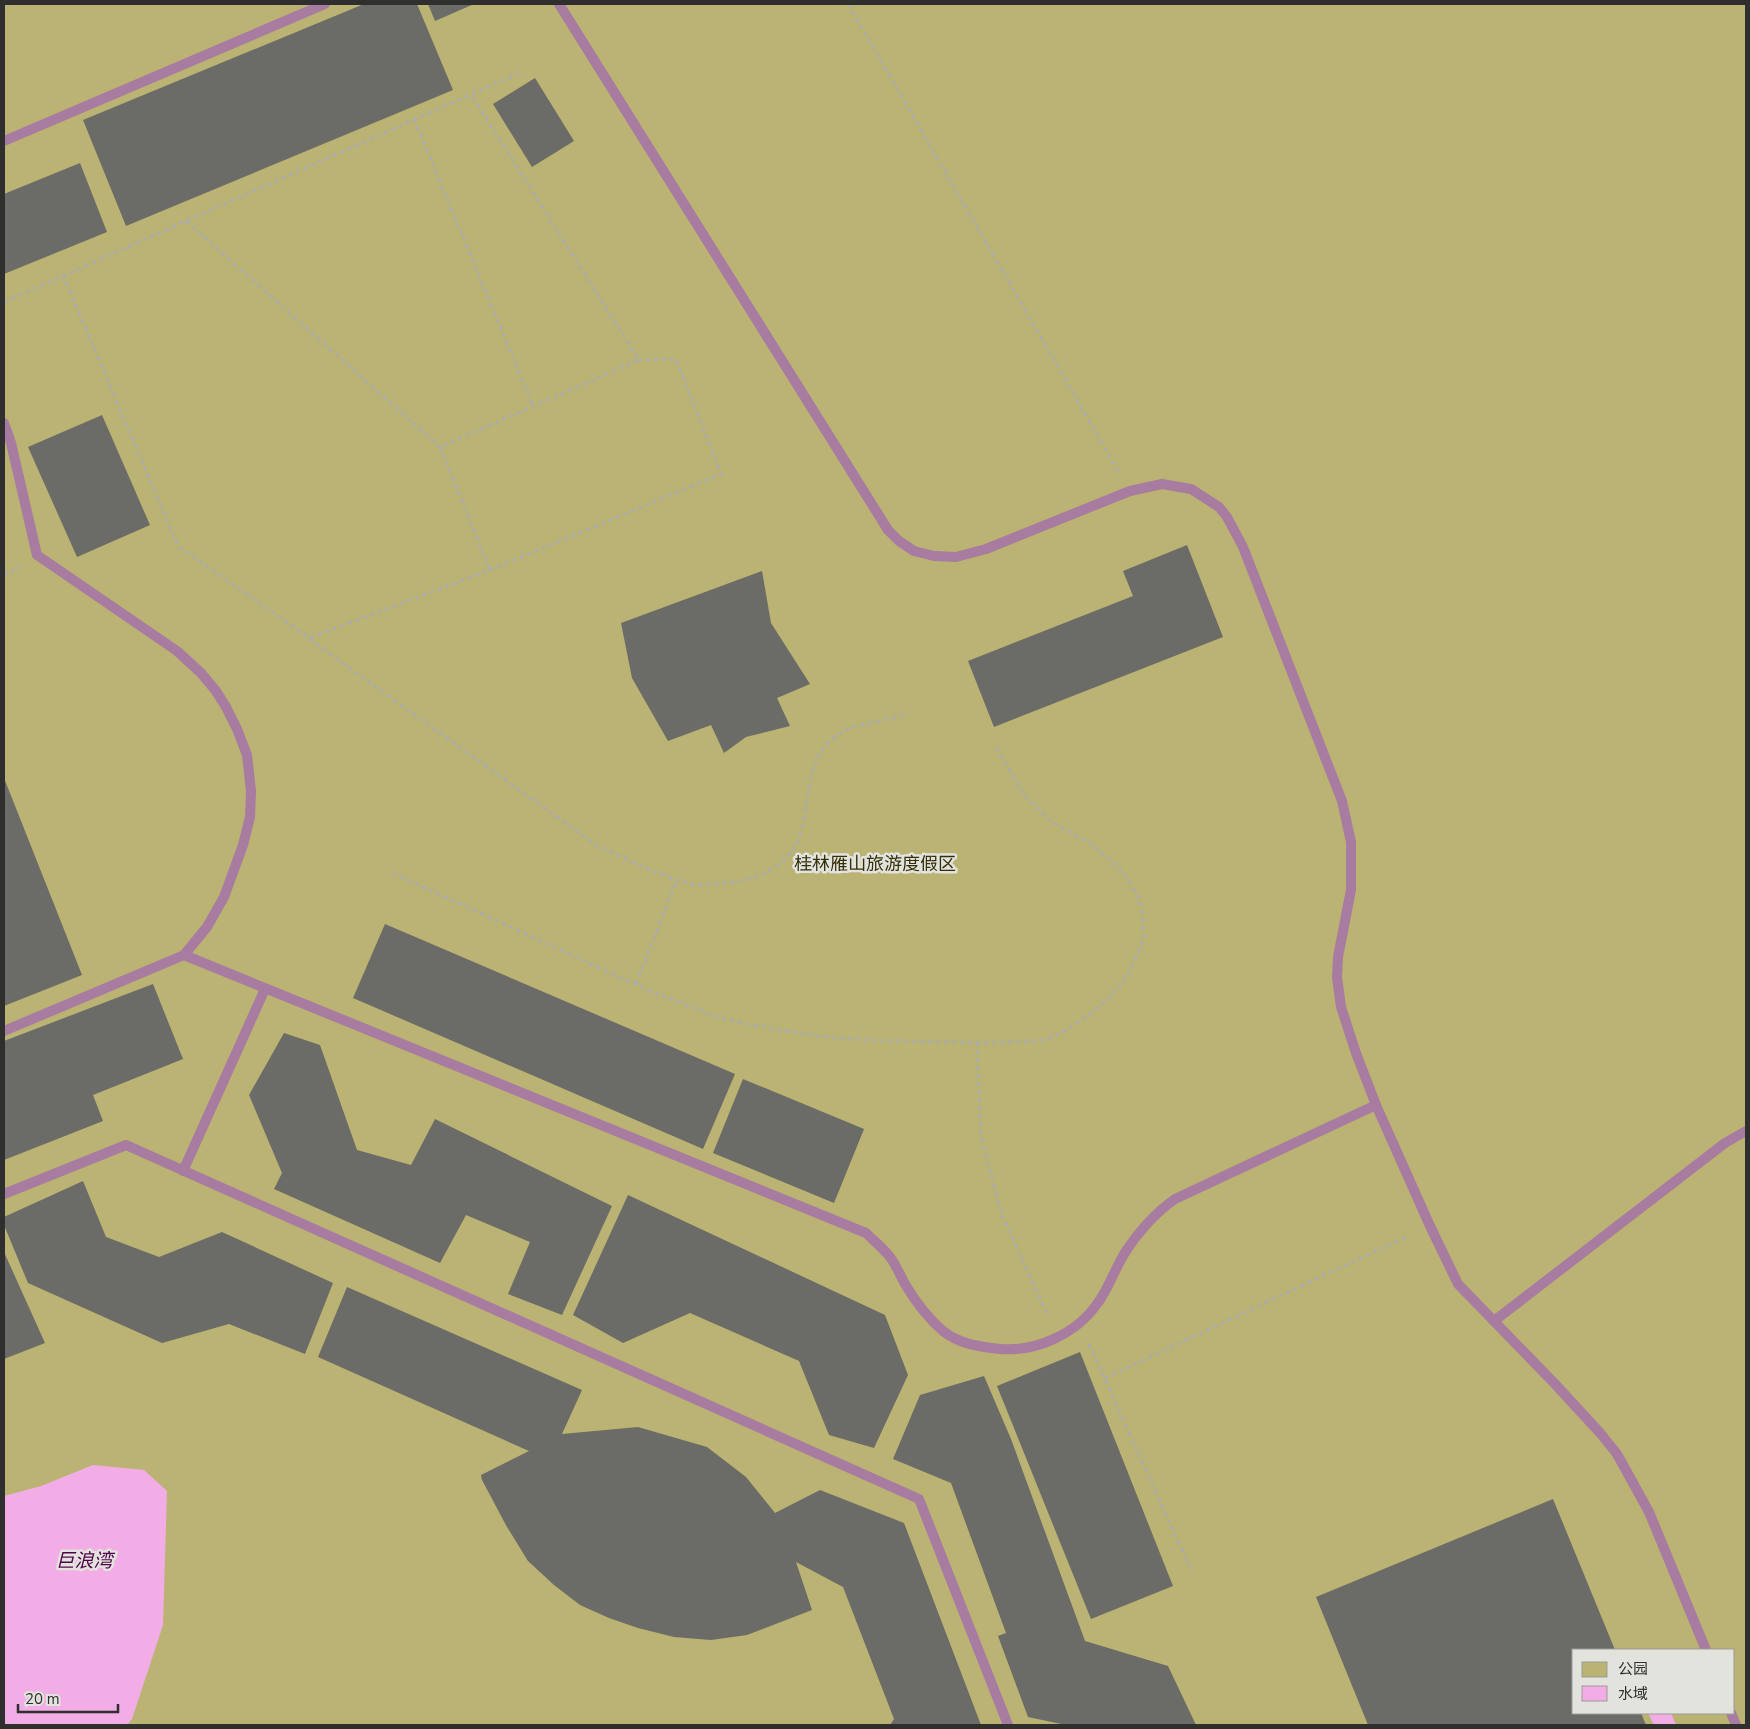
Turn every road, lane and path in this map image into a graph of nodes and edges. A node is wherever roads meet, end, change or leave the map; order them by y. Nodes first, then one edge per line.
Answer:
1 (325, 4) edge
2 (559, 4) edge
3 (848, 4) edge
4 (519, 73) dead end
5 (471, 94) junction
6 (414, 119) junction
7 (4, 142) edge
8 (186, 221) junction
9 (63, 275) junction
10 (4, 302) edge
11 (639, 360) junction
12 (533, 406) junction
13 (4, 423) edge
14 (440, 447) junction
15 (1130, 491) junction
16 (490, 570) junction
17 (309, 638) junction
18 (909, 714) dead end
19 (996, 746) dead end
20 (393, 873) dead end
21 (677, 879) junction
22 (184, 955) junction
23 (636, 984) junction
24 (266, 988) junction
25 (4, 1031) edge
26 (977, 1042) junction
27 (1376, 1105) junction
28 (1746, 1131) edge
29 (183, 1171) junction
30 (4, 1194) edge
31 (1430, 1226) junction
32 (1494, 1321) junction
33 (1080, 1324) junction
34 (1058, 1337) junction
35 (1105, 1378) junction
36 (1192, 1572) dead end
37 (1706, 1649) edge
38 (1008, 1725) edge

1 - 7 street
2 - 15 street
3 - 15 path
4 - 5 path
5 - 6 path
5 - 11 path
6 - 8 path
6 - 12 path
8 - 9 path
8 - 14 path
9 - 10 path
9 - 17 path
11 - 12 path
11 - 16 path
12 - 14 path
13 - 22 street
14 - 16 path
15 - 27 street
16 - 17 path
17 - 21 path
18 - 21 path
19 - 26 path
20 - 23 path
21 - 23 path
22 - 24 street
22 - 25 street
23 - 26 path
24 - 29 street
24 - 34 street
26 - 34 path
27 - 31 street
27 - 33 street
28 - 32 street
29 - 30 street
29 - 38 street
31 - 32 street
31 - 35 path
32 - 37 street
33 - 34 street
33 - 35 path
35 - 36 path

